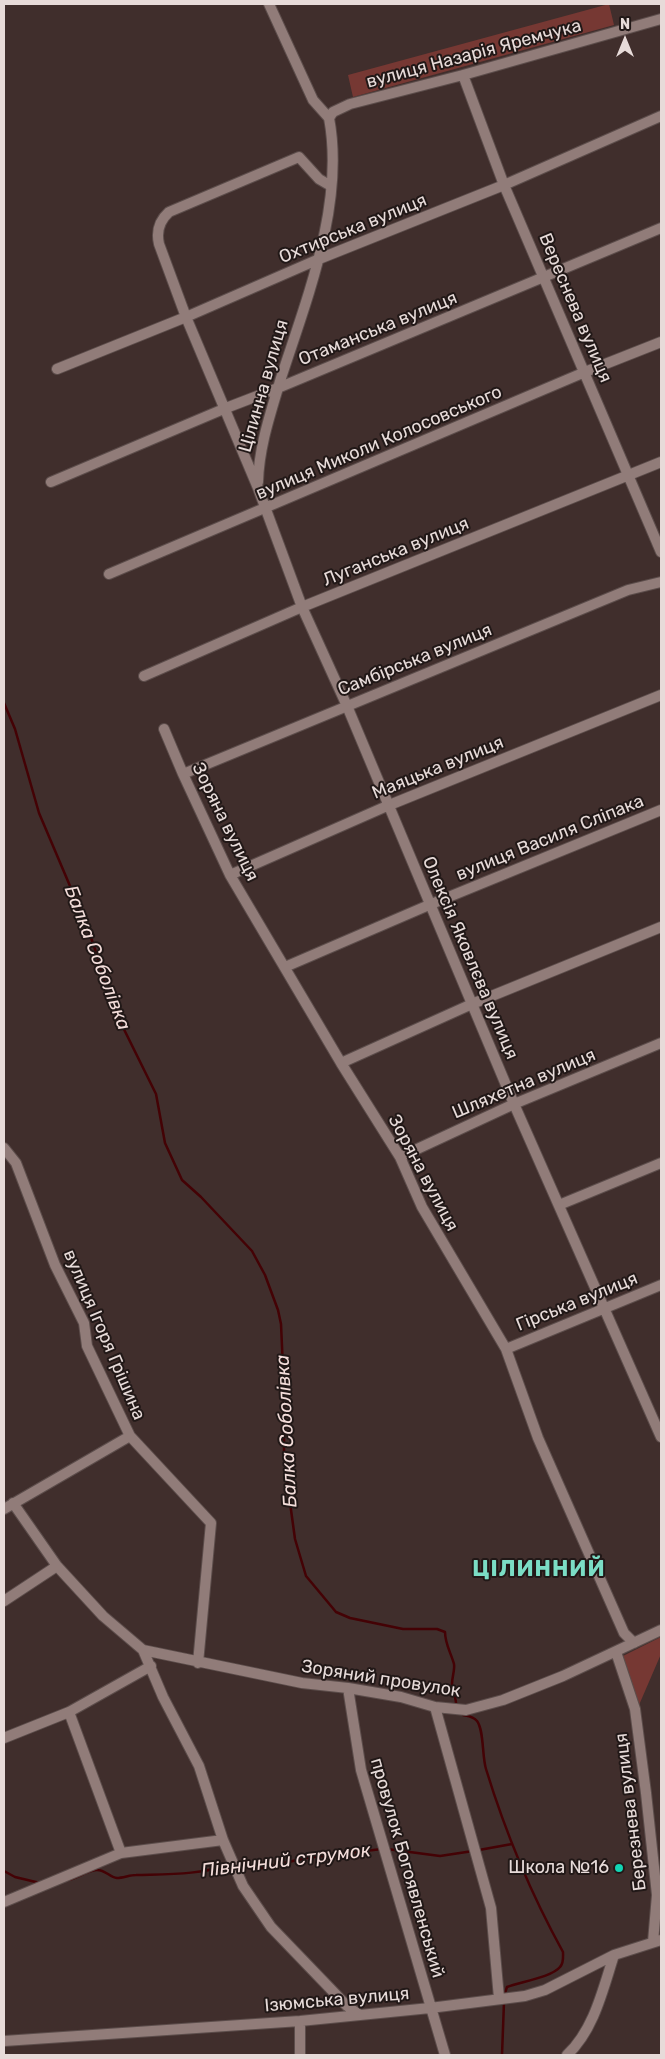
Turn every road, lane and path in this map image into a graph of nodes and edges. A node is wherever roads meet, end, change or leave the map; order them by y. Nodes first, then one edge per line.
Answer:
1 (269, 4) edge
2 (661, 19) edge
3 (463, 75) junction
4 (661, 116) edge
5 (329, 118) junction
6 (504, 185) junction
7 (331, 186) junction
8 (661, 228) edge
9 (319, 259) junction
10 (545, 278) junction
11 (186, 317) junction
12 (661, 342) edge
13 (57, 369) dead end
14 (585, 372) junction
15 (278, 388) junction
16 (226, 408) junction
17 (661, 462) edge
18 (630, 476) junction
19 (51, 482) dead end
20 (258, 488) junction
21 (266, 509) junction
22 (661, 552) edge
23 (110, 574) dead end
24 (661, 582) edge
25 (302, 607) junction
26 (144, 676) dead end
27 (661, 695) edge
28 (346, 706) junction
29 (164, 728) dead end
30 (183, 774) junction
31 (387, 806) junction
32 (661, 810) edge
33 (230, 875) junction
34 (429, 905) junction
35 (661, 927) edge
36 (285, 967) junction
37 (472, 1004) junction
38 (661, 1044) edge
39 (341, 1063) junction
40 (514, 1104) junction
41 (4, 1148) edge
42 (400, 1157) junction
43 (661, 1163) edge
44 (559, 1205) junction
45 (661, 1285) edge
46 (604, 1309) junction
47 (506, 1349) junction
48 (130, 1436) junction
49 (661, 1437) edge
50 (13, 1503) junction
51 (4, 1509) edge
52 (57, 1566) junction
53 (4, 1601) edge
54 (661, 1630) edge
55 (634, 1643) junction
56 (143, 1650) junction
57 (616, 1652) junction
58 (198, 1662) junction
59 (151, 1666) junction
60 (348, 1688) junction
61 (435, 1707) junction
62 (69, 1712) junction
63 (4, 1738) edge
64 (223, 1840) junction
65 (121, 1853) junction
66 (4, 1902) edge
67 (657, 1941) edge
68 (614, 1955) junction
69 (499, 1998) junction
70 (430, 2008) junction
71 (360, 2014) junction
72 (300, 2021) junction
73 (4, 2041) edge
74 (300, 2055) edge
75 (445, 2055) edge
76 (567, 2055) edge

1 - 5 street
2 - 3 street, вулиця Назарія Яремчука
3 - 5 street, вулиця Назарія Яремчука
3 - 6 street, Вереснева вулиця
4 - 6 street, Охтирська вулиця
5 - 7 street, Цілинна вулиця
6 - 9 street, Охтирська вулиця
6 - 10 street, Вереснева вулиця
7 - 9 street, Цілинна вулиця
7 - 11 street, Цілинна вулиця
8 - 10 street, Отаманська вулиця
9 - 11 street, Охтирська вулиця
9 - 15 street, Цілинна вулиця
10 - 14 street, Вереснева вулиця
10 - 15 street, Отаманська вулиця
11 - 13 street, Охтирська вулиця
11 - 16 street, Цілинна вулиця
12 - 14 street, вулиця Миколи Колосовського
14 - 18 street, Вереснева вулиця
14 - 21 street, вулиця Миколи Колосовського
15 - 16 street, Отаманська вулиця
15 - 20 street, Цілинна вулиця
16 - 19 street, Отаманська вулиця
16 - 20 street, Цілинна вулиця
17 - 18 street, Луганська вулиця
18 - 22 street, Вереснева вулиця
18 - 25 street, Луганська вулиця
20 - 21 street, Олексія Яковлєва вулиця
21 - 23 street, вулиця Миколи Колосовського
21 - 25 street, Олексія Яковлєва вулиця
24 - 28 street, Самбірська вулиця
25 - 26 street, Луганська вулиця
25 - 28 street, Олексія Яковлєва вулиця
27 - 31 street, Маяцька вулиця
28 - 30 street, Самбірська вулиця
28 - 31 street, Олексія Яковлєва вулиця
29 - 30 street, Зоряна вулиця
30 - 33 street, Зоряна вулиця
31 - 33 street, Маяцька вулиця
31 - 34 street, Олексія Яковлєва вулиця
32 - 34 street, вулиця Василя Сліпака
33 - 36 street, Зоряна вулиця
34 - 36 street, вулиця Василя Сліпака
34 - 37 street, Олексія Яковлєва вулиця
35 - 37 street
36 - 39 street, Зоряна вулиця
37 - 39 street
37 - 40 street, Олексія Яковлєва вулиця
38 - 40 street, Шляхетна вулиця
39 - 42 street, Зоряна вулиця
40 - 42 street, Шляхетна вулиця
40 - 44 street, Олексія Яковлєва вулиця
41 - 48 street, вулиця Ігоря Грішина
42 - 47 street, Зоряна вулиця
43 - 44 street
44 - 46 street, Олексія Яковлєва вулиця
45 - 46 street, Гірська вулиця
46 - 47 street, Гірська вулиця
46 - 49 street, Олексія Яковлєва вулиця
47 - 55 street, Зоряна вулиця
48 - 50 street
48 - 58 street, вулиця Ігоря Грішина
50 - 51 street
50 - 52 street
52 - 53 street
52 - 56 street
54 - 55 street, Зоряний провулок
55 - 57 street, Зоряний провулок
56 - 58 street, Зоряний провулок
56 - 59 street
57 - 61 street, Зоряний провулок
57 - 67 street, Березнева вулиця
58 - 60 street, Зоряний провулок
59 - 62 street
59 - 64 street
60 - 61 street, Зоряний провулок
60 - 70 street, провулок Богоявленський
61 - 69 street
62 - 63 street
62 - 65 street
64 - 65 street
64 - 71 street
65 - 66 street
67 - 68 street, Ізюмська вулиця
68 - 69 street, Ізюмська вулиця
68 - 76 street
69 - 70 street, Ізюмська вулиця
70 - 71 street, Ізюмська вулиця
70 - 75 street, провулок Богоявленський
71 - 72 street, Ізюмська вулиця
72 - 73 street, Ізюмська вулиця
72 - 74 street

